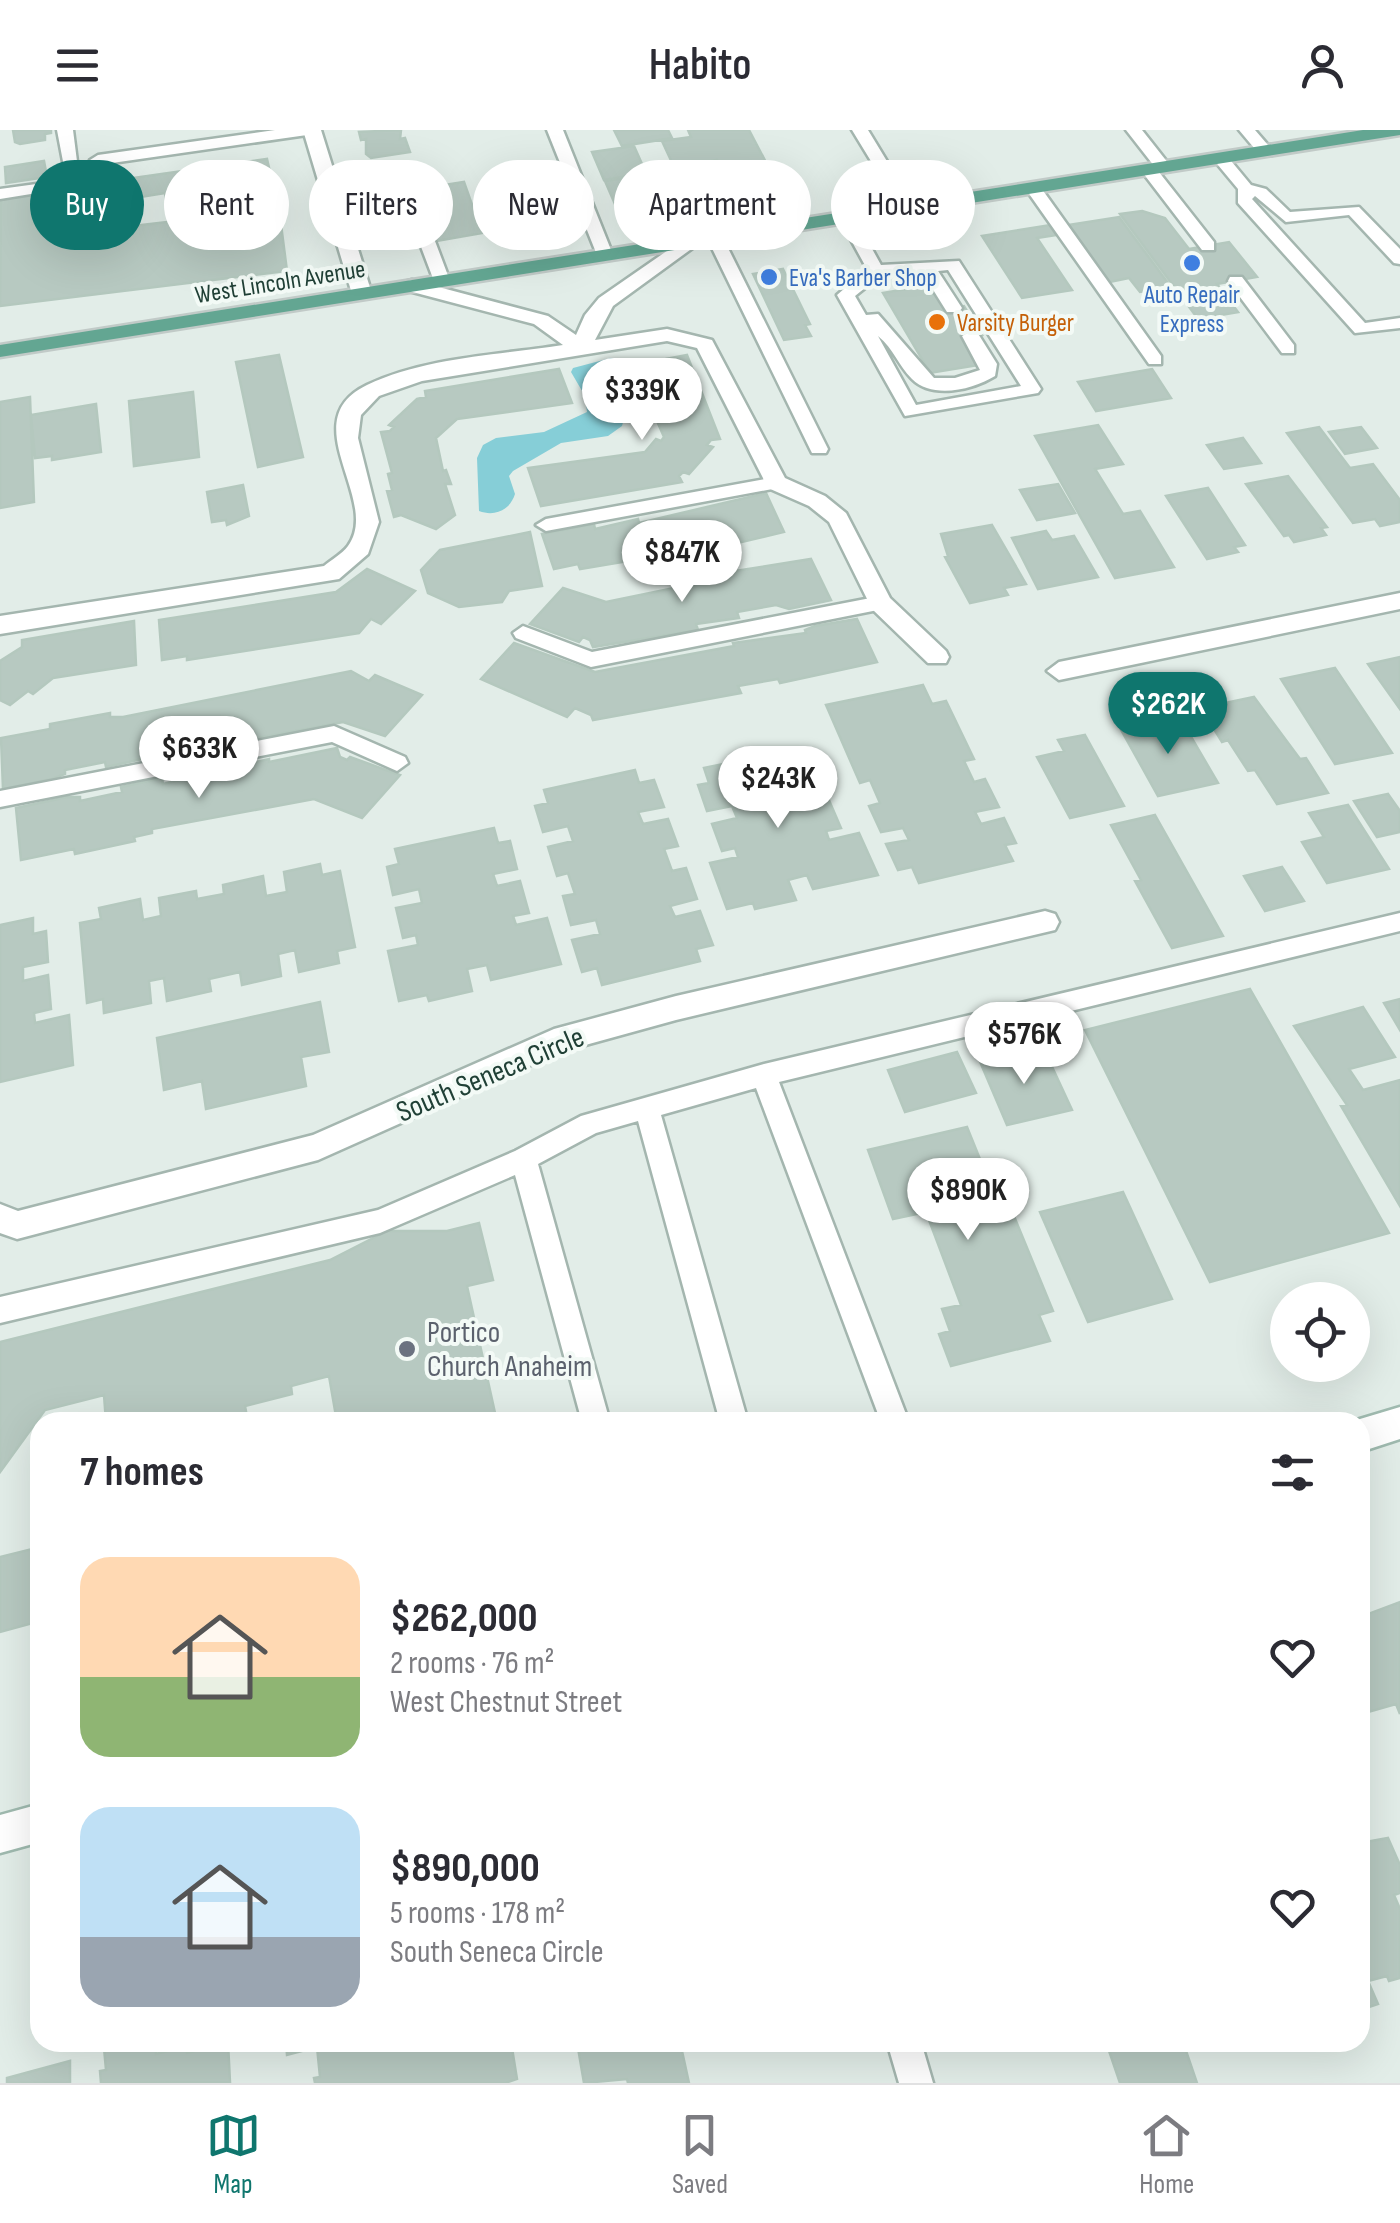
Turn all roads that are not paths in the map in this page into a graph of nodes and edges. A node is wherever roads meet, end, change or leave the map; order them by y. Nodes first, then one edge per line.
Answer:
1 (65, 130) edge
2 (310, 130) edge
3 (554, 130) edge
4 (860, 130) edge
5 (1134, 130) edge
6 (1247, 130) edge
7 (1398, 130) edge
8 (1368, 132) edge
9 (1266, 152) junction
10 (1221, 159) junction
11 (98, 160) dead end
12 (321, 160) edge
13 (878, 160) edge
14 (1157, 169) junction
15 (1032, 188) junction
16 (1246, 190) junction
17 (0, 194) edge
18 (975, 197) edge
19 (1208, 246) dead end
20 (349, 250) edge
21 (430, 250) edge
22 (643, 250) edge
23 (677, 250) edge
24 (722, 250) edge
25 (865, 250) edge
26 (605, 256) junction
27 (1400, 260) edge
28 (927, 267) junction
29 (876, 270) junction
30 (442, 281) junction
31 (1236, 281) dead end
32 (412, 286) junction
33 (855, 287) junction
34 (362, 294) junction
35 (953, 308) dead end
36 (1400, 323) edge
37 (971, 336) dead end
38 (581, 348) junction
39 (1288, 349) dead end
40 (0, 351) edge
41 (1155, 360) dead end
42 (819, 449) dead end
43 (776, 483) junction
44 (546, 525) dead end
45 (1400, 600) edge
46 (881, 603) junction
47 (0, 625) edge
48 (523, 633) dead end
49 (937, 657) dead end
50 (1059, 671) dead end
51 (398, 763) dead end
52 (0, 799) edge
53 (1045, 922) dead end
54 (1400, 922) edge
55 (764, 1075) junction
56 (647, 1110) junction
57 (524, 1159) junction
58 (0, 1218) edge
59 (0, 1310) edge
60 (593, 1412) edge
61 (731, 1412) edge
62 (891, 1412) edge
63 (1400, 1423) edge
64 (1370, 1432) edge
65 (30, 1825) edge
66 (0, 1834) edge
67 (907, 2052) edge
68 (916, 2083) edge

1 - 17 lane
2 - 11 lane
2 - 12 street
3 - 26 lane
4 - 13 lane
5 - 14 lane
6 - 9 lane
7 - 8 main road, West Lincoln Avenue
8 - 9 main road, West Lincoln Avenue
9 - 10 main road, West Lincoln Avenue
10 - 14 main road, West Lincoln Avenue
10 - 16 lane
14 - 15 main road, West Lincoln Avenue
14 - 19 lane
15 - 18 main road, West Lincoln Avenue
15 - 41 lane
16 - 27 lane
16 - 36 lane
20 - 34 street
21 - 30 lane
22 - 26 main road, West Lincoln Avenue
23 - 38 street
24 - 42 lane
25 - 29 lane
26 - 30 main road, West Lincoln Avenue
28 - 29 lane
28 - 33 lane
28 - 35 lane
29 - 33 lane
30 - 32 main road, West Lincoln Avenue
31 - 39 lane
32 - 34 main road, West Lincoln Avenue
32 - 38 street
33 - 37 lane
34 - 40 main road, West Lincoln Avenue
38 - 43 street
38 - 47 street
43 - 44 lane
43 - 46 street
45 - 50 street
46 - 48 lane
46 - 49 street
51 - 52 lane
53 - 58 street, South Seneca Circle
54 - 55 lane
55 - 56 lane
55 - 62 lane
56 - 57 lane
56 - 61 lane
57 - 59 lane
57 - 60 lane
63 - 64 street
65 - 66 street
67 - 68 lane

